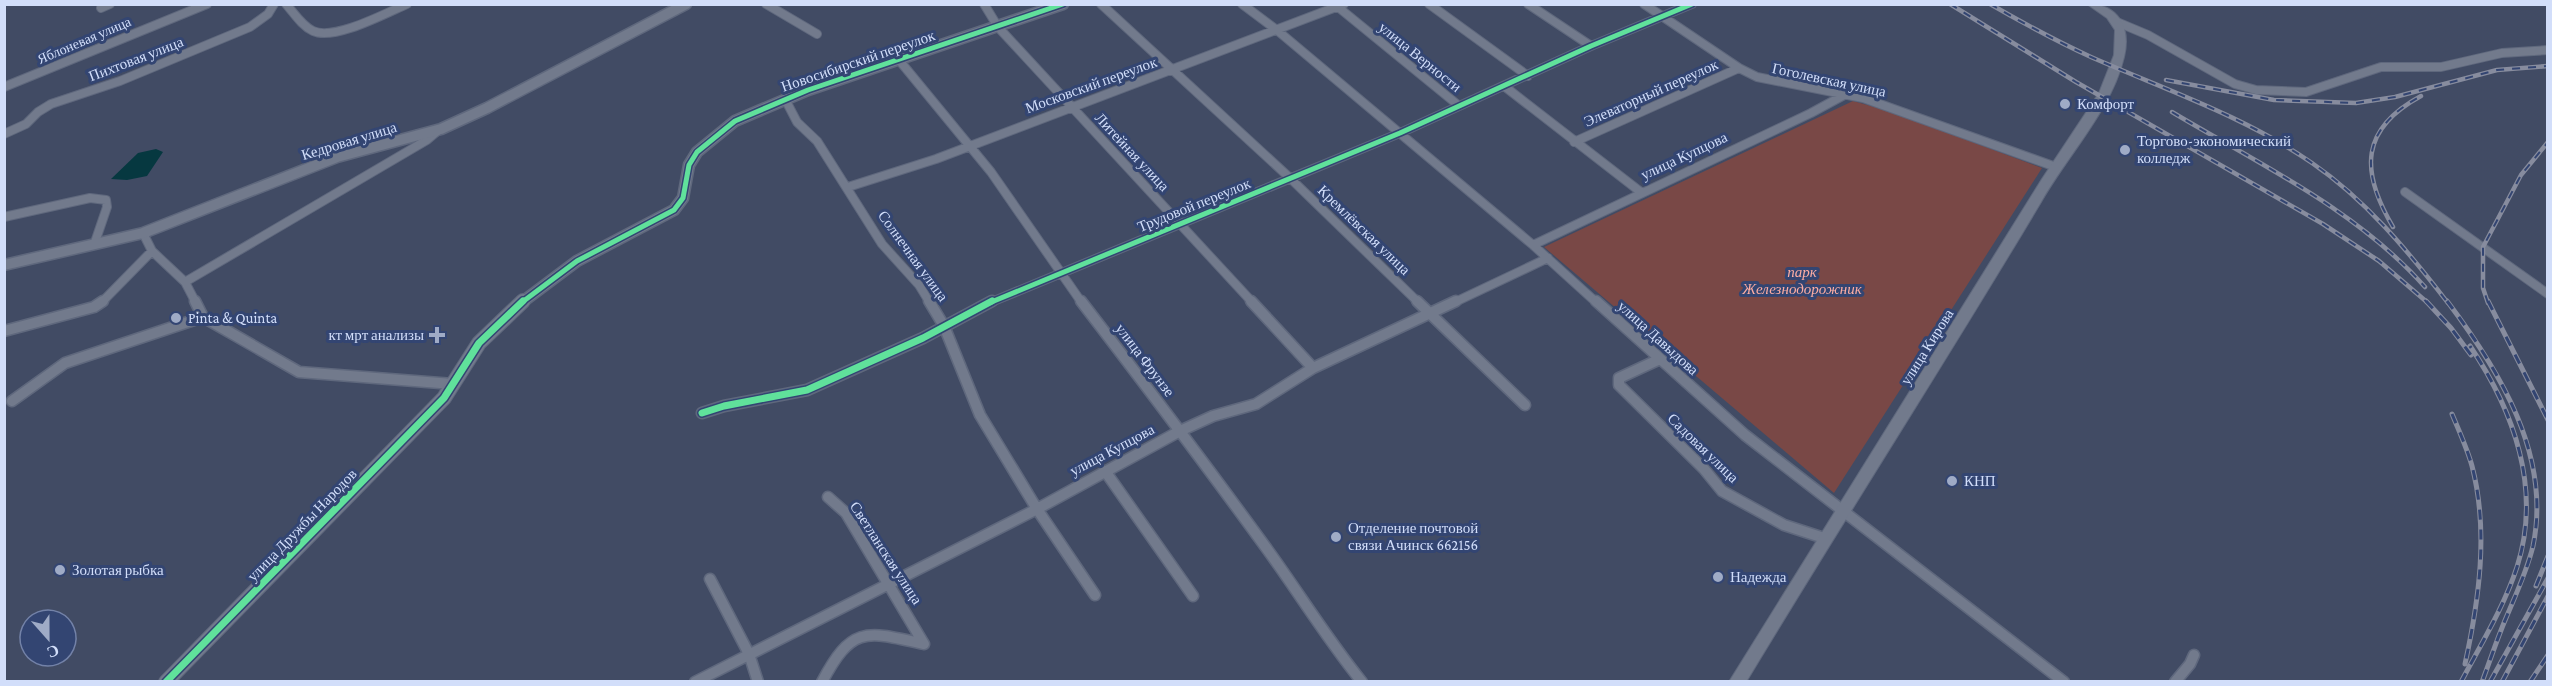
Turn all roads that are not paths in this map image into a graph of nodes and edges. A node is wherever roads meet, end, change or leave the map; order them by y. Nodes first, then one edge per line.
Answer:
1 (110, 4) edge
2 (207, 4) edge
3 (274, 4) edge
4 (286, 4) edge
5 (407, 4) edge
6 (686, 4) edge
7 (766, 4) edge
8 (984, 4) edge
9 (1063, 4) edge
10 (1101, 4) edge
11 (1242, 4) edge
12 (1429, 4) edge
13 (1528, 4) edge
14 (1644, 4) edge
15 (1692, 4) edge
16 (2092, 4) edge
17 (1341, 6) edge
18 (101, 8) dead end
19 (1664, 17) junction
20 (2117, 22) junction
21 (998, 27) junction
22 (1278, 31) junction
23 (817, 34) dead end
24 (1591, 46) junction
25 (2547, 50) edge
26 (899, 60) junction
27 (1739, 68) junction
28 (1171, 70) junction
29 (1528, 76) junction
30 (1504, 86) junction
31 (4, 87) edge
32 (1846, 94) junction
33 (785, 99) junction
34 (1458, 105) junction
35 (1072, 107) junction
36 (441, 129) junction
37 (1400, 133) junction
38 (4, 134) edge
39 (1574, 142) junction
40 (967, 146) junction
41 (2056, 166) junction
42 (1291, 179) junction
43 (848, 187) junction
44 (2405, 192) dead end
45 (1642, 193) junction
46 (4, 217) edge
47 (1179, 223) junction
48 (143, 233) junction
49 (94, 245) junction
50 (1533, 245) junction
51 (152, 251) junction
52 (1548, 258) junction
53 (4, 265) edge
54 (1060, 273) junction
55 (185, 282) junction
56 (2547, 294) edge
57 (1432, 314) junction
58 (203, 317) junction
59 (944, 327) junction
60 (4, 331) edge
61 (1660, 359) junction
62 (1313, 369) junction
63 (453, 384) junction
64 (12, 401) dead end
65 (1525, 405) dead end
66 (702, 413) dead end
67 (1180, 431) junction
68 (1105, 471) junction
69 (828, 497) dead end
70 (1037, 509) junction
71 (1844, 511) junction
72 (1824, 538) junction
73 (710, 579) dead end
74 (889, 584) junction
75 (1095, 595) dead end
76 (1194, 596) dead end
77 (749, 654) junction
78 (2194, 656) dead end
79 (166, 681) edge
80 (695, 681) edge
81 (758, 681) edge
82 (822, 681) edge
83 (1362, 681) edge
84 (1737, 681) edge
85 (2064, 681) edge
86 (2175, 681) edge

1 - 18 street
2 - 31 street, Яблоневая улица
3 - 38 street, Пихтовая улица
4 - 5 street
6 - 36 street, Кедровая улица
7 - 23 street
8 - 21 street, Литейная улица
9 - 21 street, Новосибирский переулок
10 - 28 street, Кремлёвская улица
11 - 22 street, улица Давыдова
12 - 29 street
13 - 24 street
14 - 19 street, Гоголевская улица
15 - 19 street, Трудовой переулок
16 - 20 main road
17 - 22 street, Московский переулок
17 - 34 street, улица Верности
19 - 24 street, Трудовой переулок
19 - 27 street, Гоголевская улица
20 - 25 street
20 - 41 main road, улица Кирова
21 - 26 street, Новосибирский переулок
21 - 35 street, Литейная улица
22 - 28 street, Московский переулок
22 - 37 street, улица Давыдова
24 - 29 street, Трудовой переулок
26 - 33 street, Новосибирский переулок
26 - 40 street, улица Фрунзе
27 - 32 street, Гоголевская улица
27 - 39 street, Элеваторный переулок
28 - 35 street, Московский переулок
28 - 42 street, Кремлёвская улица
29 - 30 street, Трудовой переулок
30 - 34 street, Трудовой переулок
30 - 39 street
32 - 41 street, Гоголевская улица
32 - 45 street, улица Купцова
33 - 43 street, Солнечная улица
33 - 63 street, Новосибирский переулок
34 - 37 street, Трудовой переулок
35 - 40 street, Московский переулок
35 - 47 street, Литейная улица
36 - 48 street, Кедровая улица
36 - 55 street
37 - 42 street, Трудовой переулок
37 - 50 street, улица Давыдова
39 - 45 street
40 - 43 street, Московский переулок
40 - 54 street, улица Фрунзе
41 - 71 main road, улица Кирова
42 - 47 street, Трудовой переулок
42 - 57 street, Кремлёвская улица
43 - 59 street, Солнечная улица
44 - 56 street
45 - 50 street, улица Купцова
46 - 49 street
47 - 54 street, Трудовой переулок
47 - 62 street, Литейная улица
48 - 49 street, Кедровая улица
48 - 51 street
49 - 53 street, Кедровая улица
50 - 52 street, улица Давыдова
51 - 55 street
51 - 60 street
52 - 57 street, улица Купцова
52 - 61 street, улица Давыдова
54 - 59 street, Трудовой переулок
54 - 67 street, улица Фрунзе
55 - 58 street
57 - 62 street, улица Купцова
57 - 65 street, Кремлёвская улица
58 - 63 street
58 - 64 street
59 - 66 street, Трудовой переулок
59 - 70 street, Солнечная улица
61 - 71 street, улица Давыдова
61 - 72 street, Садовая улица
62 - 67 street, улица Купцова
63 - 79 street, улица Дружбы Народов
67 - 68 street, улица Купцова
67 - 83 street, улица Фрунзе
68 - 70 street, улица Купцова
68 - 76 street
69 - 74 street, Светланская улица
70 - 74 street, улица Купцова
70 - 75 street, Солнечная улица
71 - 72 main road, улица Кирова
71 - 85 street, улица Давыдова
72 - 84 main road, улица Кирова
73 - 77 street
74 - 77 street, улица Купцова
74 - 82 street, Светланская улица
77 - 80 street, улица Купцова
77 - 81 street
78 - 86 street

